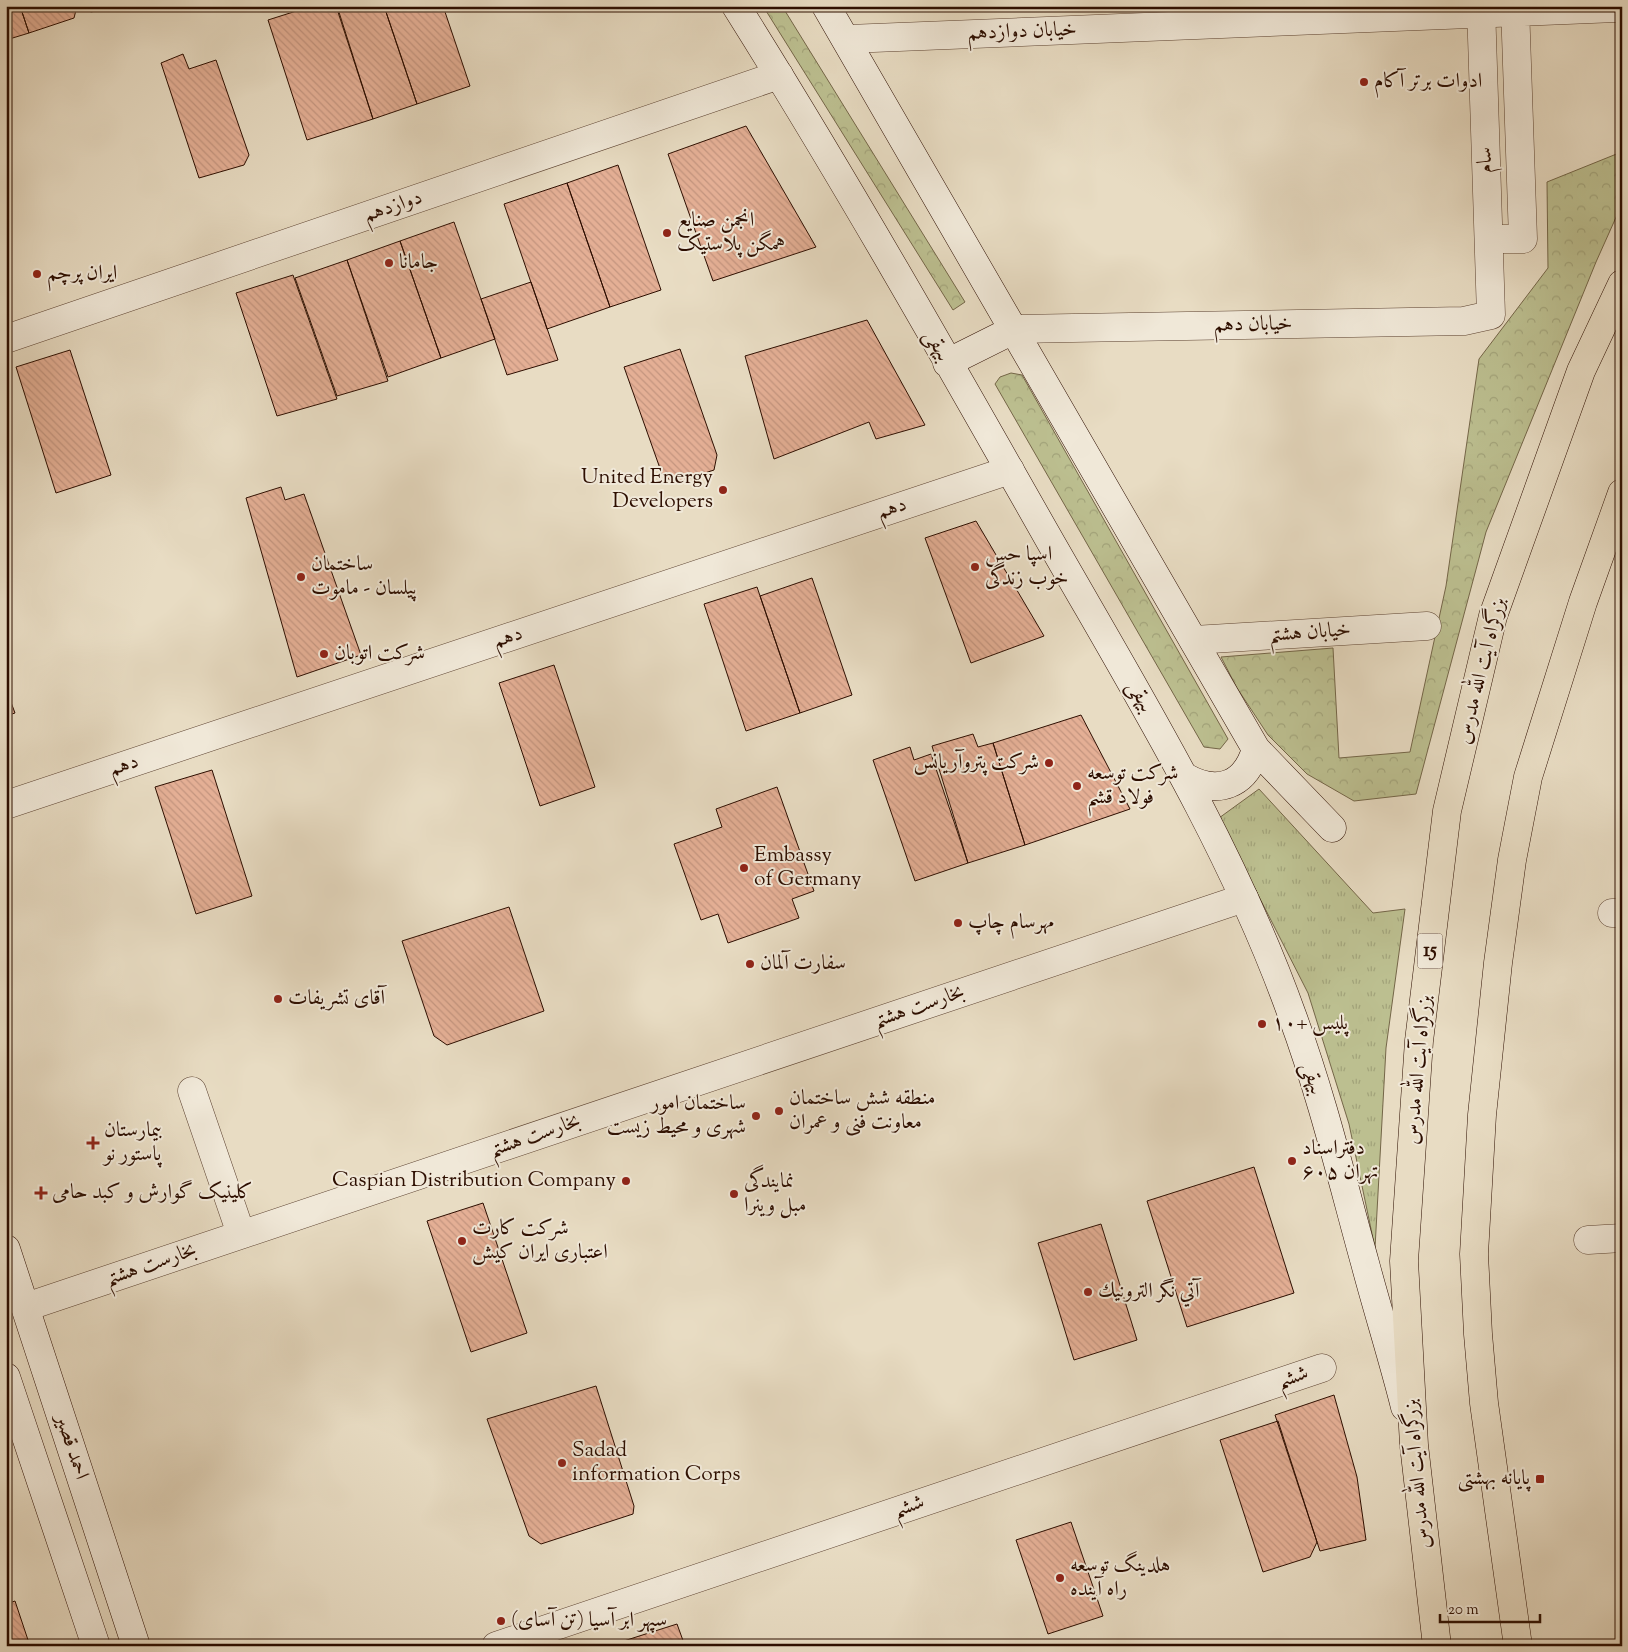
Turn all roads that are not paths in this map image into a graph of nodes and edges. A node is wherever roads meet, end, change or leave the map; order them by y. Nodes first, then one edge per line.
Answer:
1 (736, 6) edge
2 (826, 6) edge
3 (1616, 8) dead end
4 (1515, 9) edge
5 (1481, 10) edge
6 (848, 39) junction
7 (780, 75) junction
8 (1489, 240) junction
9 (1622, 284) edge
10 (1491, 315) joint
11 (1015, 329) junction
12 (6, 340) edge
13 (947, 363) junction
14 (1010, 470) junction
15 (1622, 493) edge
16 (1427, 626) dead end
17 (1194, 640) junction
18 (1256, 748) junction
19 (1186, 777) junction
20 (6, 805) edge
21 (1332, 828) dead end
22 (1244, 898) junction
23 (192, 1091) dead end
24 (242, 1234) junction
25 (1622, 1238) edge
26 (1588, 1240) dead end
27 (6, 1249) edge
28 (16, 1310) edge
29 (1322, 1368) dead end
30 (6, 1377) edge
31 (1414, 1444) junction
32 (96, 1646) edge
33 (136, 1646) edge
34 (496, 1646) edge
35 (1436, 1646) edge
36 (1518, 1646) edge

1 - 7 street, بیهقی
2 - 6 street
3 - 4 street, خیابان دوازدهم
4 - 5 street, خیابان دوازدهم
4 - 8 street
5 - 6 street, خیابان دوازدهم
5 - 8 street, سام
6 - 11 street
7 - 12 street, دوازدهم
7 - 13 street, بیهقی
8 - 10 street, سام
9 - 31 highway, بزرگراه آیت الله مدرس / 15
10 - 11 street, خیابان دهم
11 - 13 street
11 - 17 street
13 - 14 street, بیهقی
14 - 19 street, بیهقی
14 - 20 street, دهم
15 - 36 highway
16 - 17 street, خیابان هشتم
17 - 18 street
18 - 19 street
18 - 21 street
19 - 22 street, بیهقی
22 - 24 street, بخارست هشتم
22 - 31 street, بیهقی
23 - 24 street
24 - 28 street, بخارست هشتم
25 - 26 street
27 - 28 street, احمد قصیر
28 - 33 street, احمد قصیر
29 - 34 street, ششم
30 - 32 street, احمد قصیر
31 - 35 highway, بزرگراه آیت الله مدرس / 15

